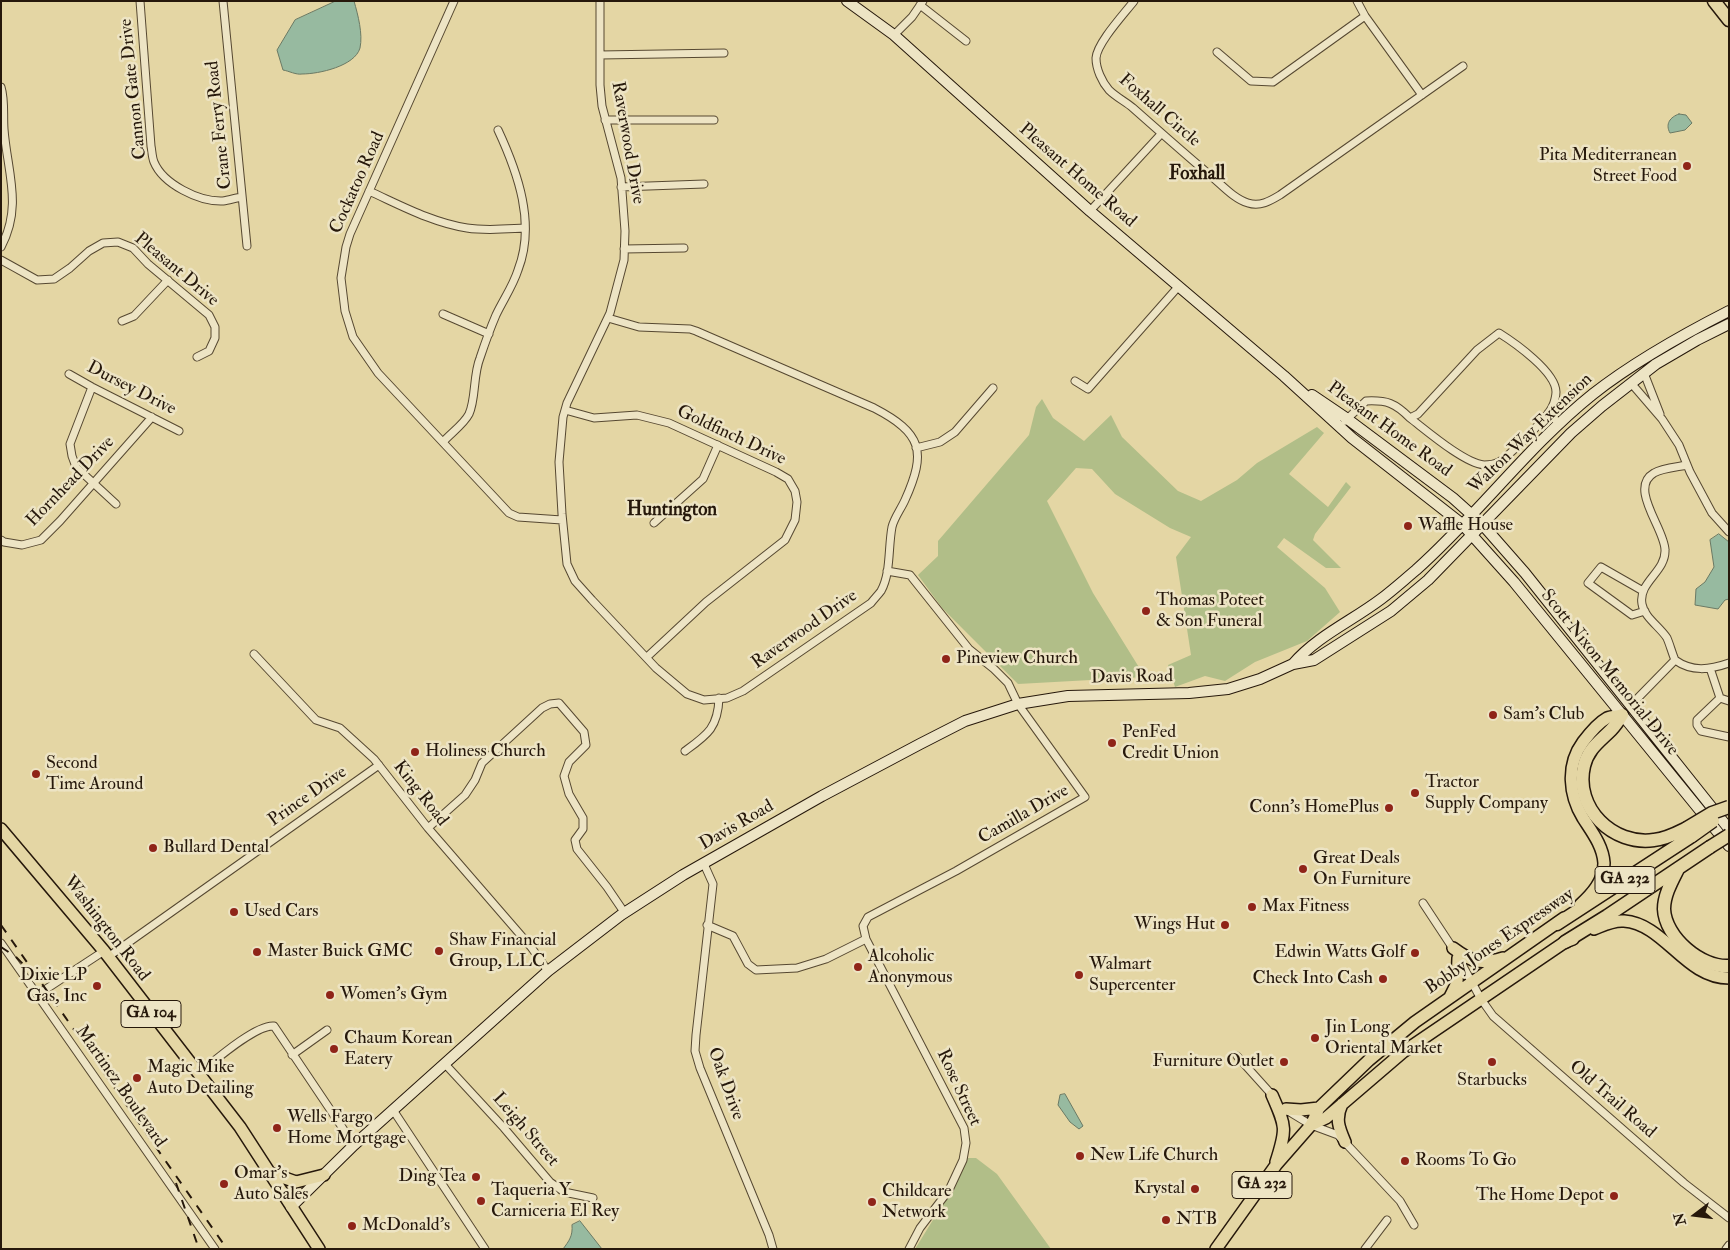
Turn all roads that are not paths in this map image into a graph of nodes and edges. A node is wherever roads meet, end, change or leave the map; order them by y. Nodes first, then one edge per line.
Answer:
1 (140, 1) edge
2 (224, 1) edge
3 (454, 1) edge
4 (600, 1) edge
5 (847, 1) edge
6 (1134, 1) edge
7 (1357, 1) edge
8 (1714, 1) edge
9 (1722, 1) edge
10 (922, 3) edge
11 (1729, 9) edge
12 (1364, 16) junction
13 (1729, 20) edge
14 (894, 35) junction
15 (966, 41) dead end
16 (1217, 52) dead end
17 (724, 53) dead end
18 (600, 55) junction
19 (1463, 66) dead end
20 (1, 86) edge
21 (1422, 95) junction
22 (605, 120) junction
23 (714, 120) dead end
24 (3, 130) edge
25 (498, 130) dead end
26 (1161, 134) junction
27 (704, 184) dead end
28 (621, 187) junction
29 (369, 191) junction
30 (242, 196) junction
31 (1090, 210) junction
32 (524, 228) junction
33 (247, 246) dead end
34 (1, 247) edge
35 (684, 248) dead end
36 (624, 249) junction
37 (1, 260) edge
38 (168, 280) junction
39 (1178, 287) junction
40 (1729, 311) edge
41 (444, 314) dead end
42 (608, 318) junction
43 (1712, 320) junction
44 (122, 321) dead end
45 (1729, 324) edge
46 (1716, 331) junction
47 (489, 334) junction
48 (197, 357) dead end
49 (1644, 373) junction
50 (68, 374) dead end
51 (1284, 376) junction
52 (1075, 381) dead end
53 (1631, 383) junction
54 (92, 387) junction
55 (993, 388) dead end
56 (565, 410) junction
57 (1548, 413) junction
58 (152, 418) junction
59 (1346, 418) junction
60 (1410, 418) junction
61 (1662, 419) junction
62 (1560, 424) junction
63 (1341, 428) junction
64 (179, 431) dead end
65 (443, 442) junction
66 (718, 445) junction
67 (916, 448) junction
68 (1687, 465) junction
69 (94, 484) junction
70 (116, 504) dead end
71 (1471, 514) junction
72 (562, 520) junction
73 (654, 523) dead end
74 (1462, 524) junction
75 (1482, 524) junction
76 (1729, 532) edge
77 (1472, 536) junction
78 (1, 540) edge
79 (887, 571) junction
80 (1643, 591) junction
81 (1645, 611) junction
82 (254, 654) dead end
83 (646, 658) junction
84 (1675, 660) junction
85 (1729, 663) edge
86 (1293, 664) junction
87 (1710, 668) junction
88 (719, 698) junction
89 (1720, 698) junction
90 (1729, 701) edge
91 (1018, 704) junction
92 (1626, 711) junction
93 (1729, 737) edge
94 (684, 751) dead end
95 (378, 765) junction
96 (1729, 808) edge
97 (428, 828) junction
98 (1, 829) edge
99 (1729, 829) edge
100 (1690, 832) junction
101 (1729, 835) edge
102 (1729, 846) edge
103 (704, 864) junction
104 (1679, 867) junction
105 (1422, 903) dead end
106 (624, 912) junction
107 (1557, 924) junction
108 (707, 925) junction
109 (866, 938) junction
110 (1564, 942) junction
111 (1, 943) edge
112 (1456, 953) junction
113 (106, 954) junction
114 (1514, 954) junction
115 (548, 971) junction
116 (1727, 975) edge
117 (1472, 983) junction
118 (37, 995) junction
119 (1450, 996) junction
120 (1481, 999) junction
121 (327, 1030) dead end
122 (292, 1055) junction
123 (1237, 1056) dead end
124 (445, 1064) junction
125 (198, 1074) junction
126 (1272, 1095) junction
127 (1343, 1102) junction
128 (1319, 1108) junction
129 (1286, 1109) junction
130 (393, 1110) junction
131 (1311, 1125) junction
132 (1345, 1142) junction
133 (354, 1145) junction
134 (1274, 1168) junction
135 (268, 1172) junction
136 (324, 1174) junction
137 (592, 1198) dead end
138 (291, 1207) junction
139 (1729, 1218) edge
140 (1387, 1220) dead end
141 (1414, 1225) dead end
142 (1729, 1245) edge
143 (215, 1249) edge
144 (319, 1249) edge
145 (485, 1249) edge
146 (773, 1249) edge
147 (909, 1249) edge
148 (1216, 1249) edge
149 (1364, 1249) edge
150 (1726, 1249) edge

1 - 30 street, Cannon Gate Drive
2 - 30 street, Crane Ferry Road
3 - 29 street, Cockatoo Road
4 - 18 street, Raverwood Drive
5 - 14 main road, Pleasant Home Road
6 - 26 street, Foxhall Circle
7 - 12 street
8 - 13 highway
9 - 11 highway
10 - 14 street
10 - 15 street
12 - 16 street
12 - 21 street
14 - 31 main road, Pleasant Home Road
17 - 18 street
18 - 22 street, Raverwood Drive
19 - 21 street, Foxhall Circle
20 - 24 street
21 - 26 street, Foxhall Circle
22 - 23 street
22 - 28 street, Raverwood Drive
24 - 34 street
25 - 32 street
26 - 31 street
27 - 28 street
28 - 36 street, Raverwood Drive
29 - 32 street
29 - 65 street, Cockatoo Road
30 - 33 street, Crane Ferry Road
31 - 39 main road, Pleasant Home Road
32 - 47 street
35 - 36 street
36 - 42 street, Raverwood Drive
37 - 38 street, Pleasant Drive
38 - 44 street
38 - 48 street, Pleasant Drive
39 - 51 main road, Pleasant Home Road
39 - 52 street
40 - 43 main road, Walton Way Extension
41 - 47 street
42 - 56 street, Raverwood Drive
42 - 67 street, Raverwood Drive
43 - 46 main road
43 - 62 main road, Walton Way Extension
45 - 46 main road, Walton Way Extension
46 - 49 main road, Walton Way Extension
47 - 65 street
49 - 53 main road, Walton Way Extension
49 - 61 street
50 - 54 street, Dursey Drive
51 - 59 main road, Pleasant Home Road
51 - 63 main road, Pleasant Home Road
53 - 61 street
53 - 75 main road, Walton Way Extension
54 - 58 street, Dursey Drive
54 - 69 street
55 - 67 street
56 - 66 street, Goldfinch Drive
56 - 72 street, Raverwood Drive
57 - 60 street
57 - 60 street
57 - 62 street
58 - 64 street, Dursey Drive
58 - 69 street, Hornhead Drive
59 - 60 street
59 - 63 street
59 - 71 main road, Pleasant Home Road
61 - 68 street
62 - 71 main road, Walton Way Extension
63 - 74 main road, Pleasant Home Road
65 - 72 street, Cockatoo Road
66 - 73 street
66 - 83 street, Goldfinch Drive
67 - 79 street, Raverwood Drive
68 - 76 street
68 - 80 street
69 - 70 street
69 - 78 street, Hornhead Drive
71 - 74 main road, Walton Way Extension
71 - 75 main road, Scott Nixon Memorial Drive
72 - 83 street, Raverwood Drive
74 - 77 main road, Scott Nixon Memorial Drive
74 - 86 main road, Davis Road
75 - 77 main road, Walton Way Extension
75 - 92 main road, Scott Nixon Memorial Drive
77 - 86 main road, Davis Road
77 - 92 main road, Scott Nixon Memorial Drive
79 - 88 street, Raverwood Drive
79 - 91 street
80 - 81 street
80 - 81 street
81 - 84 street
82 - 95 street, King Road
83 - 88 street, Raverwood Drive
84 - 87 street
84 - 92 street
85 - 87 street
86 - 91 main road, Davis Road
87 - 89 street
88 - 94 street
89 - 90 street
89 - 93 street
91 - 103 main road, Davis Road
91 - 109 street, Camilla Drive
92 - 99 main road, Scott Nixon Memorial Drive
92 - 100 highway
92 - 102 main road, Scott Nixon Memorial Drive
92 - 107 main road
95 - 97 street, King Road
95 - 113 street, Prince Drive
96 - 100 highway, bridge
97 - 106 street
97 - 115 street, King Road
98 - 113 main road, Washington Road / GA 104
100 - 107 highway, Bobby Jones Expressway / GA 232
101 - 104 highway, Bobby Jones Expressway / GA 232, bridge
103 - 106 main road, Davis Road
103 - 108 street, Oak Drive
104 - 110 highway, Bobby Jones Expressway / GA 232
104 - 116 highway
105 - 112 street, Old Trail Road
106 - 115 main road, Davis Road
107 - 114 main road, Bobby Jones Expressway / GA 232
108 - 109 street
108 - 146 street, Oak Drive
109 - 147 street, Rose Street
110 - 116 main road
110 - 120 main road, Bobby Jones Expressway / GA 232
111 - 118 street, Martinez Boulevard
112 - 114 main road
112 - 117 street, Old Trail Road
112 - 119 main road
113 - 118 street, Prince Drive
113 - 125 main road, Washington Road / GA 104
114 - 117 main road, Bobby Jones Expressway / GA 232
115 - 124 main road, Davis Road
117 - 119 main road, Bobby Jones Expressway / GA 232
117 - 120 street, Old Trail Road
118 - 143 street, Martinez Boulevard
119 - 128 main road, Bobby Jones Expressway / GA 232
120 - 127 main road, Bobby Jones Expressway / GA 232
120 - 139 street, Old Trail Road
121 - 122 street
122 - 125 street
122 - 133 street
123 - 126 street
124 - 130 main road, Davis Road
124 - 137 street, Leigh Street
125 - 135 main road, Washington Road / GA 104
126 - 129 street
126 - 134 main road
127 - 131 main road, Bobby Jones Expressway / GA 232
127 - 132 main road
128 - 129 main road
128 - 131 main road, Bobby Jones Expressway / GA 232
129 - 131 street
130 - 133 main road, Davis Road
130 - 145 street
131 - 132 street
131 - 134 main road, Bobby Jones Expressway / GA 232
132 - 141 street
133 - 136 main road, Davis Road
134 - 148 main road, Bobby Jones Expressway / GA 232
135 - 136 main road
135 - 138 main road, Washington Road / GA 104
136 - 138 main road, Davis Road
138 - 144 main road, Washington Road / GA 104
140 - 149 street
142 - 150 street

